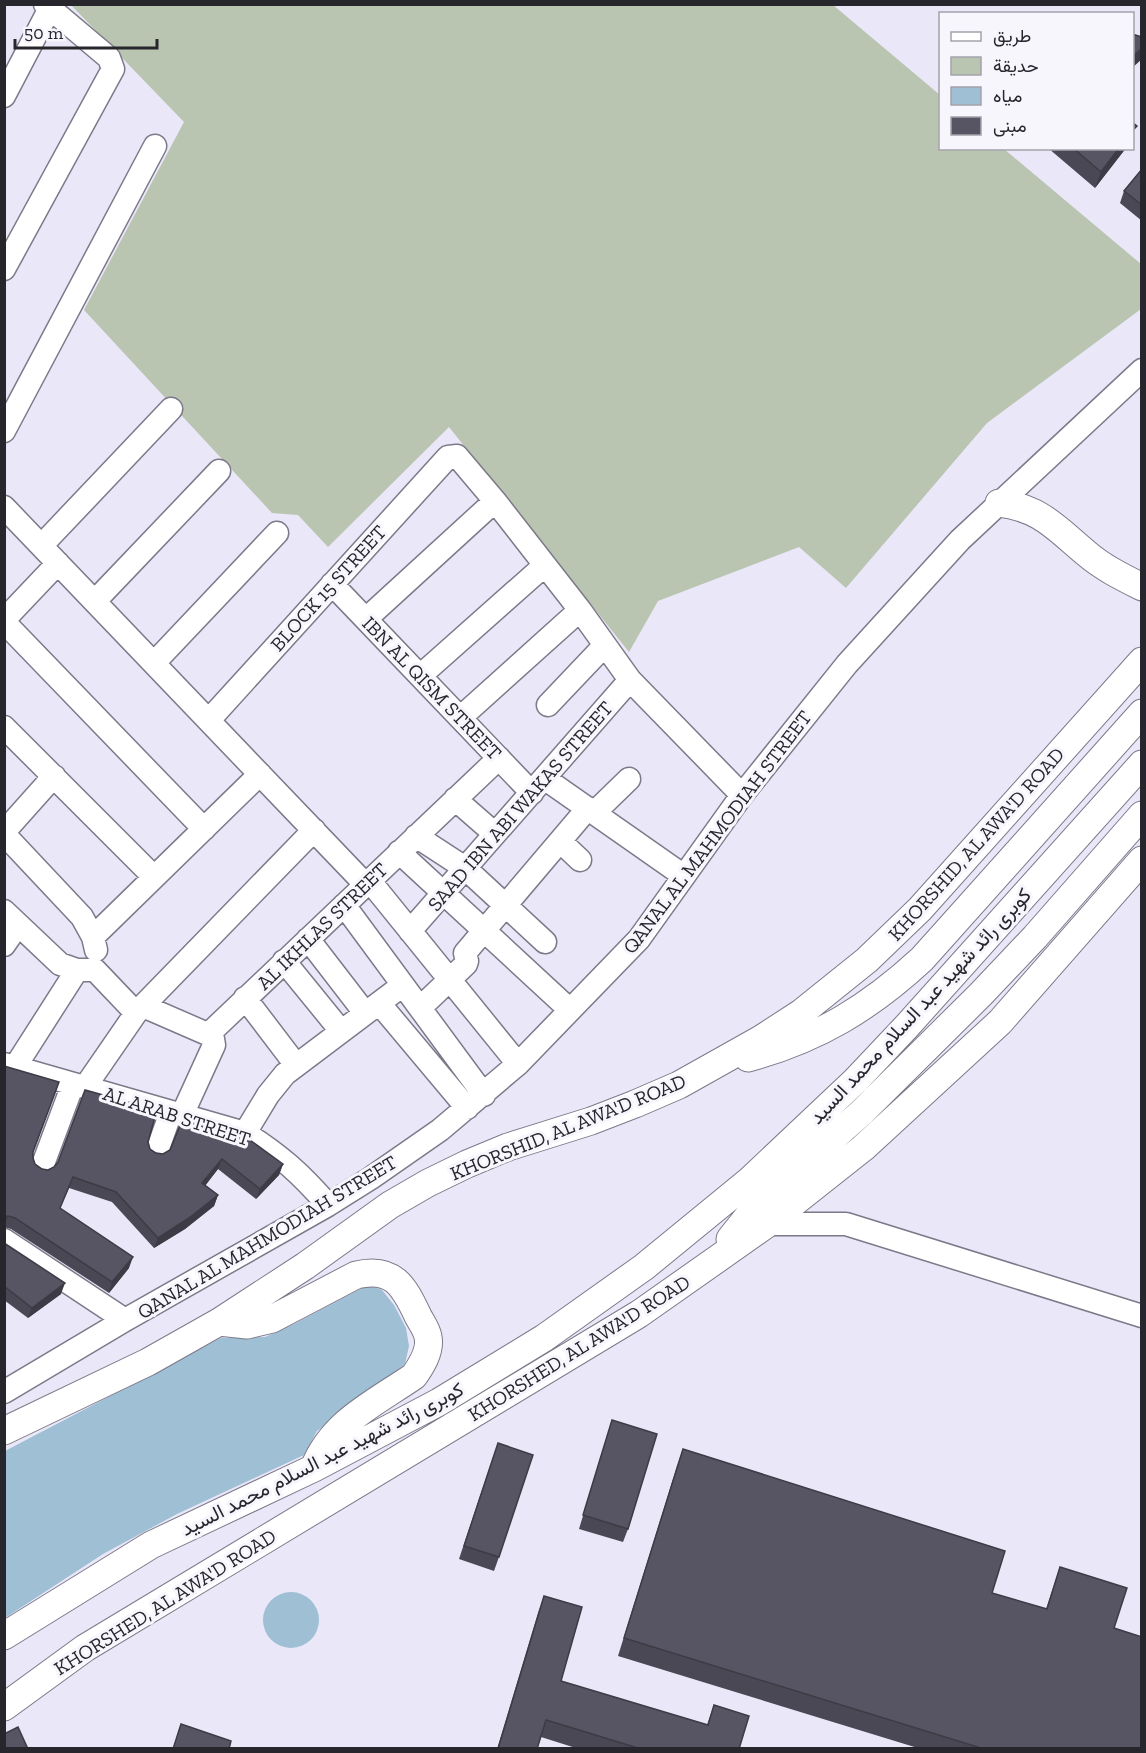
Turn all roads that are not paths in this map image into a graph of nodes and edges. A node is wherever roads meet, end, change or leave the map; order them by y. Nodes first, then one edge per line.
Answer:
1 (48, 6) edge
2 (4, 96) edge
3 (155, 146) dead end
4 (4, 269) edge
5 (1142, 370) edge
6 (171, 409) dead end
7 (4, 431) edge
8 (219, 471) dead end
9 (495, 501) junction
10 (999, 503) junction
11 (5, 509) edge
12 (277, 533) dead end
13 (42, 545) junction
14 (58, 563) junction
15 (545, 564) junction
16 (333, 584) junction
17 (1142, 587) edge
18 (95, 601) junction
19 (580, 610) junction
20 (366, 619) junction
21 (4, 621) edge
22 (605, 645) junction
23 (1142, 661) edge
24 (154, 663) junction
25 (420, 676) junction
26 (630, 680) junction
27 (548, 705) dead end
28 (1142, 712) edge
29 (460, 718) junction
30 (209, 720) junction
31 (4, 727) edge
32 (499, 758) junction
33 (1142, 764) edge
34 (260, 774) junction
35 (54, 776) junction
36 (629, 779) dead end
37 (538, 785) junction
38 (742, 795) junction
39 (455, 799) junction
40 (591, 811) junction
41 (1142, 815) edge
42 (204, 829) junction
43 (314, 830) junction
44 (4, 833) edge
45 (495, 834) junction
46 (416, 836) junction
47 (560, 841) junction
48 (399, 852) junction
49 (580, 860) dead end
50 (1142, 860) edge
51 (465, 868) junction
52 (684, 876) junction
53 (154, 877) junction
54 (367, 882) junction
55 (444, 893) junction
56 (344, 905) junction
57 (505, 905) junction
58 (11, 918) edge
59 (406, 926) junction
60 (484, 930) junction
61 (93, 937) junction
62 (308, 939) junction
63 (545, 942) dead end
64 (372, 943) junction
65 (4, 945) edge
66 (284, 961) junction
67 (86, 970) junction
68 (450, 980) junction
69 (403, 984) junction
70 (246, 998) junction
71 (372, 1008) junction
72 (420, 1008) junction
73 (140, 1009) junction
74 (570, 1010) junction
75 (341, 1031) junction
76 (212, 1036) junction
77 (721, 1063) junction
78 (518, 1064) junction
79 (296, 1065) junction
80 (10, 1066) edge
81 (79, 1085) junction
82 (476, 1101) junction
83 (176, 1113) junction
84 (245, 1133) junction
85 (157, 1151) edge
86 (42, 1167) edge
87 (328, 1205) junction
88 (767, 1224) junction
89 (4, 1240) edge
90 (716, 1260) junction
91 (1142, 1316) edge
92 (125, 1320) junction
93 (219, 1322) junction
94 (7, 1388) edge
95 (4, 1431) edge
96 (314, 1468) junction
97 (4, 1636) edge
98 (4, 1707) edge

1 - 2 street
1 - 4 street
3 - 7 street
5 - 10 street, QANAL AL MAHMODIAH STREET
6 - 13 street
8 - 18 street
9 - 15 street
9 - 16 street, BLOCK 15 STREET
9 - 20 street
10 - 17 main road
10 - 38 street, QANAL AL MAHMODIAH STREET
11 - 13 street
12 - 24 street
13 - 14 street
14 - 18 street
14 - 21 street
15 - 19 street
15 - 25 street
16 - 20 street, IBN AL QISM STREET
16 - 30 street, BLOCK 15 STREET
18 - 24 street
19 - 22 street
19 - 29 street
20 - 25 street, IBN AL QISM STREET
21 - 42 street
22 - 26 street
22 - 27 street
23 - 77 main road, KHORSHID, AL AWA'D ROAD
24 - 30 street
25 - 29 street, IBN AL QISM STREET
26 - 37 street, SAAD IBN ABI WAKAS STREET
26 - 38 street
28 - 77 main road, كوبرى رائد شهيد عبد السلام محمد السيد
29 - 32 street, IBN AL QISM STREET
30 - 34 street
31 - 35 street
32 - 37 street, IBN AL QISM STREET
32 - 39 street, AL IKHLAS STREET
33 - 96 main road, كوبرى رائد شهيد عبد السلام محمد السيد
34 - 42 street
34 - 43 street
35 - 44 street
35 - 53 street
36 - 40 street
37 - 40 street, IBN AL QISM STREET
37 - 45 street, SAAD IBN ABI WAKAS STREET
38 - 52 street, QANAL AL MAHMODIAH STREET
39 - 45 street
39 - 46 street, AL IKHLAS STREET
40 - 47 street
40 - 52 street, IBN AL QISM STREET
41 - 90 main road
42 - 53 street
43 - 54 street
43 - 73 street
44 - 61 street
45 - 51 street, SAAD IBN ABI WAKAS STREET
46 - 48 street, AL IKHLAS STREET
46 - 51 street
47 - 49 street
47 - 57 street
48 - 54 street, AL IKHLAS STREET
48 - 55 street
50 - 88 main road, KHORSHED, AL AWA'D ROAD
51 - 55 street, SAAD IBN ABI WAKAS STREET
51 - 57 street
52 - 74 street, QANAL AL MAHMODIAH STREET
53 - 61 street
54 - 56 street, AL IKHLAS STREET
54 - 59 street
55 - 59 street, SAAD IBN ABI WAKAS STREET
55 - 60 street
56 - 62 street, AL IKHLAS STREET
56 - 64 street
57 - 60 street
57 - 63 street
58 - 65 street
58 - 67 street
59 - 64 street, SAAD IBN ABI WAKAS STREET
59 - 68 street
60 - 68 street
60 - 74 street
61 - 67 street
62 - 66 street, AL IKHLAS STREET
62 - 71 street
64 - 69 street
66 - 70 street, AL IKHLAS STREET
66 - 75 street
67 - 73 street
67 - 80 street
68 - 72 street
68 - 78 street
69 - 71 street
69 - 72 street
70 - 76 street, AL IKHLAS STREET
70 - 79 street
71 - 75 street
71 - 82 street
72 - 82 street
73 - 76 street
73 - 81 street
74 - 78 street, QANAL AL MAHMODIAH STREET
75 - 79 street
76 - 83 street, AL IKHLAS STREET
77 - 93 main road, KHORSHID, AL AWA'D ROAD
78 - 82 street, QANAL AL MAHMODIAH STREET
79 - 84 street
80 - 81 street, AL ARAB STREET
81 - 83 street, AL ARAB STREET
81 - 86 street
82 - 87 street, QANAL AL MAHMODIAH STREET
83 - 84 street, AL ARAB STREET
83 - 85 street, AL IKHLAS STREET
84 - 87 street, AL ARAB STREET
87 - 92 street, QANAL AL MAHMODIAH STREET
88 - 90 main road, KHORSHED, AL AWA'D ROAD
88 - 91 street
89 - 92 street
90 - 98 main road, KHORSHED, AL AWA'D ROAD
92 - 94 street, QANAL AL MAHMODIAH STREET
93 - 95 main road, KHORSHID, AL AWA'D ROAD
93 - 96 main road
96 - 97 main road, كوبرى رائد شهيد عبد السلام محمد السيد

